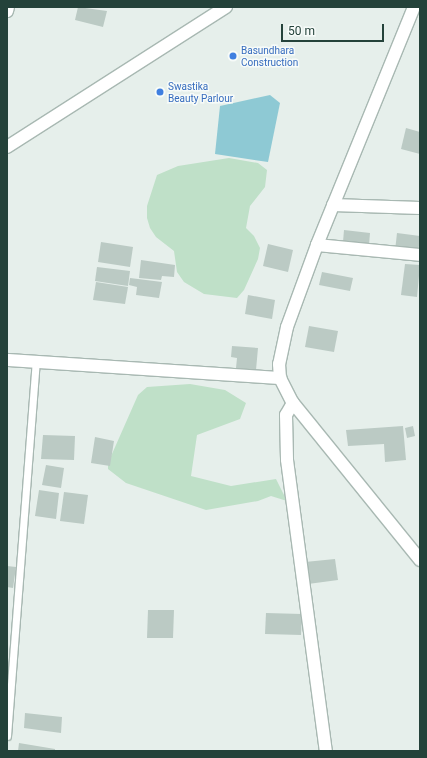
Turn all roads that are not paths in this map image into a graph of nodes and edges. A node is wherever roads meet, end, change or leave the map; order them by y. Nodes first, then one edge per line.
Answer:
1 (8, 7) edge
2 (226, 7) edge
3 (414, 7) edge
4 (7, 11) edge
5 (7, 147) edge
6 (333, 206) junction
7 (420, 208) edge
8 (317, 245) junction
9 (420, 255) edge
10 (7, 360) edge
11 (36, 362) junction
12 (280, 378) junction
13 (293, 402) junction
14 (420, 560) edge
15 (7, 736) edge
16 (326, 751) edge

1 - 4 street
2 - 5 street
3 - 6 street
6 - 7 street
6 - 8 street
8 - 9 street
8 - 12 street
10 - 11 street
11 - 12 street
11 - 15 lane
12 - 13 street
13 - 14 street
13 - 16 street

